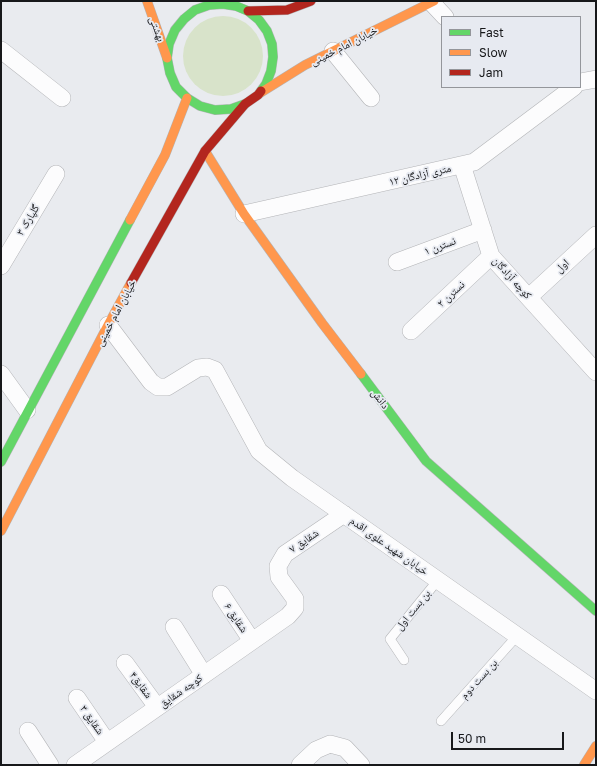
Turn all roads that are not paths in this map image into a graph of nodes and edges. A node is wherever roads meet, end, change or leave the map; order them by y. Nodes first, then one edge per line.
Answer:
1 (147, 1) edge
2 (310, 1) edge
3 (220, 2) edge
4 (432, 2) edge
5 (248, 11) junction
6 (444, 16) edge
7 (1, 50) edge
8 (333, 51) junction
9 (167, 58) junction
10 (596, 79) edge
11 (581, 82) edge
12 (573, 88) edge
13 (258, 94) junction
14 (62, 98) dead end
15 (187, 98) junction
16 (371, 98) dead end
17 (245, 104) junction
18 (205, 151) junction
19 (462, 165) junction
20 (56, 174) dead end
21 (244, 214) junction
22 (483, 230) junction
23 (596, 235) edge
24 (491, 256) junction
25 (397, 262) dead end
26 (1, 266) edge
27 (529, 297) junction
28 (108, 325) junction
29 (411, 331) dead end
30 (596, 372) edge
31 (1, 374) edge
32 (27, 410) junction
33 (1, 462) edge
34 (344, 514) junction
35 (1, 531) edge
36 (438, 580) junction
37 (221, 594) dead end
38 (596, 611) edge
39 (288, 616) joint
40 (174, 627) dead end
41 (517, 636) junction
42 (252, 641) junction
43 (404, 660) dead end
44 (125, 663) dead end
45 (204, 675) junction
46 (596, 691) edge
47 (77, 698) dead end
48 (157, 708) junction
49 (441, 721) dead end
50 (28, 731) dead end
51 (107, 742) junction
52 (596, 746) edge
53 (50, 765) edge
54 (75, 765) edge
55 (300, 765) edge
56 (361, 765) edge
57 (584, 765) edge

1 - 9 main road, بهشتی
2 - 5 main road
3 - 5 main road
3 - 9 main road
4 - 6 street
4 - 8 main road, خیابان امام خمینی
5 - 13 main road
7 - 14 street
8 - 13 main road, خیابان امام خمینی
8 - 16 street
9 - 15 main road
10 - 11 street
12 - 19 street, ۱۲ متری آزادگان
13 - 17 main road
15 - 17 main road
15 - 32 main road
17 - 18 main road, خیابان امام خمینی
18 - 21 main road, دانش
18 - 28 main road, خیابان امام خمینی
19 - 21 street, ۱۲ متری آزادگان
19 - 22 street, کوچه آزادگان
20 - 26 street, گلپارک ۳
21 - 38 main road, دانش
22 - 24 street, کوچه آزادگان
22 - 25 street, نسترن ۱
23 - 27 street, اول
24 - 27 street, کوچه آزادگان
24 - 29 street, نسترن ۲
27 - 30 street, کوچه آزادگان
28 - 34 street, خیابان شهید علوی اقدم
28 - 35 main road, خیابان امام خمینی
31 - 32 street
32 - 33 main road
34 - 36 street, خیابان شهید علوی اقدم
34 - 39 street, شقایق ۷
36 - 41 street, خیابان شهید علوی اقدم
36 - 43 lane, بن بست اول
37 - 42 street, شقایق ۶
39 - 42 street, کوچه شقایق
40 - 45 street
41 - 46 street, خیابان شهید علوی اقدم
41 - 49 lane, بن بست دوم
42 - 45 street, کوچه شقایق
44 - 48 street, شقایق۴
45 - 48 street, کوچه شقایق
47 - 51 street, شقایق ۳
48 - 51 street, کوچه شقایق
50 - 53 street
51 - 54 street, کوچه شقایق
52 - 57 main road
55 - 56 street

